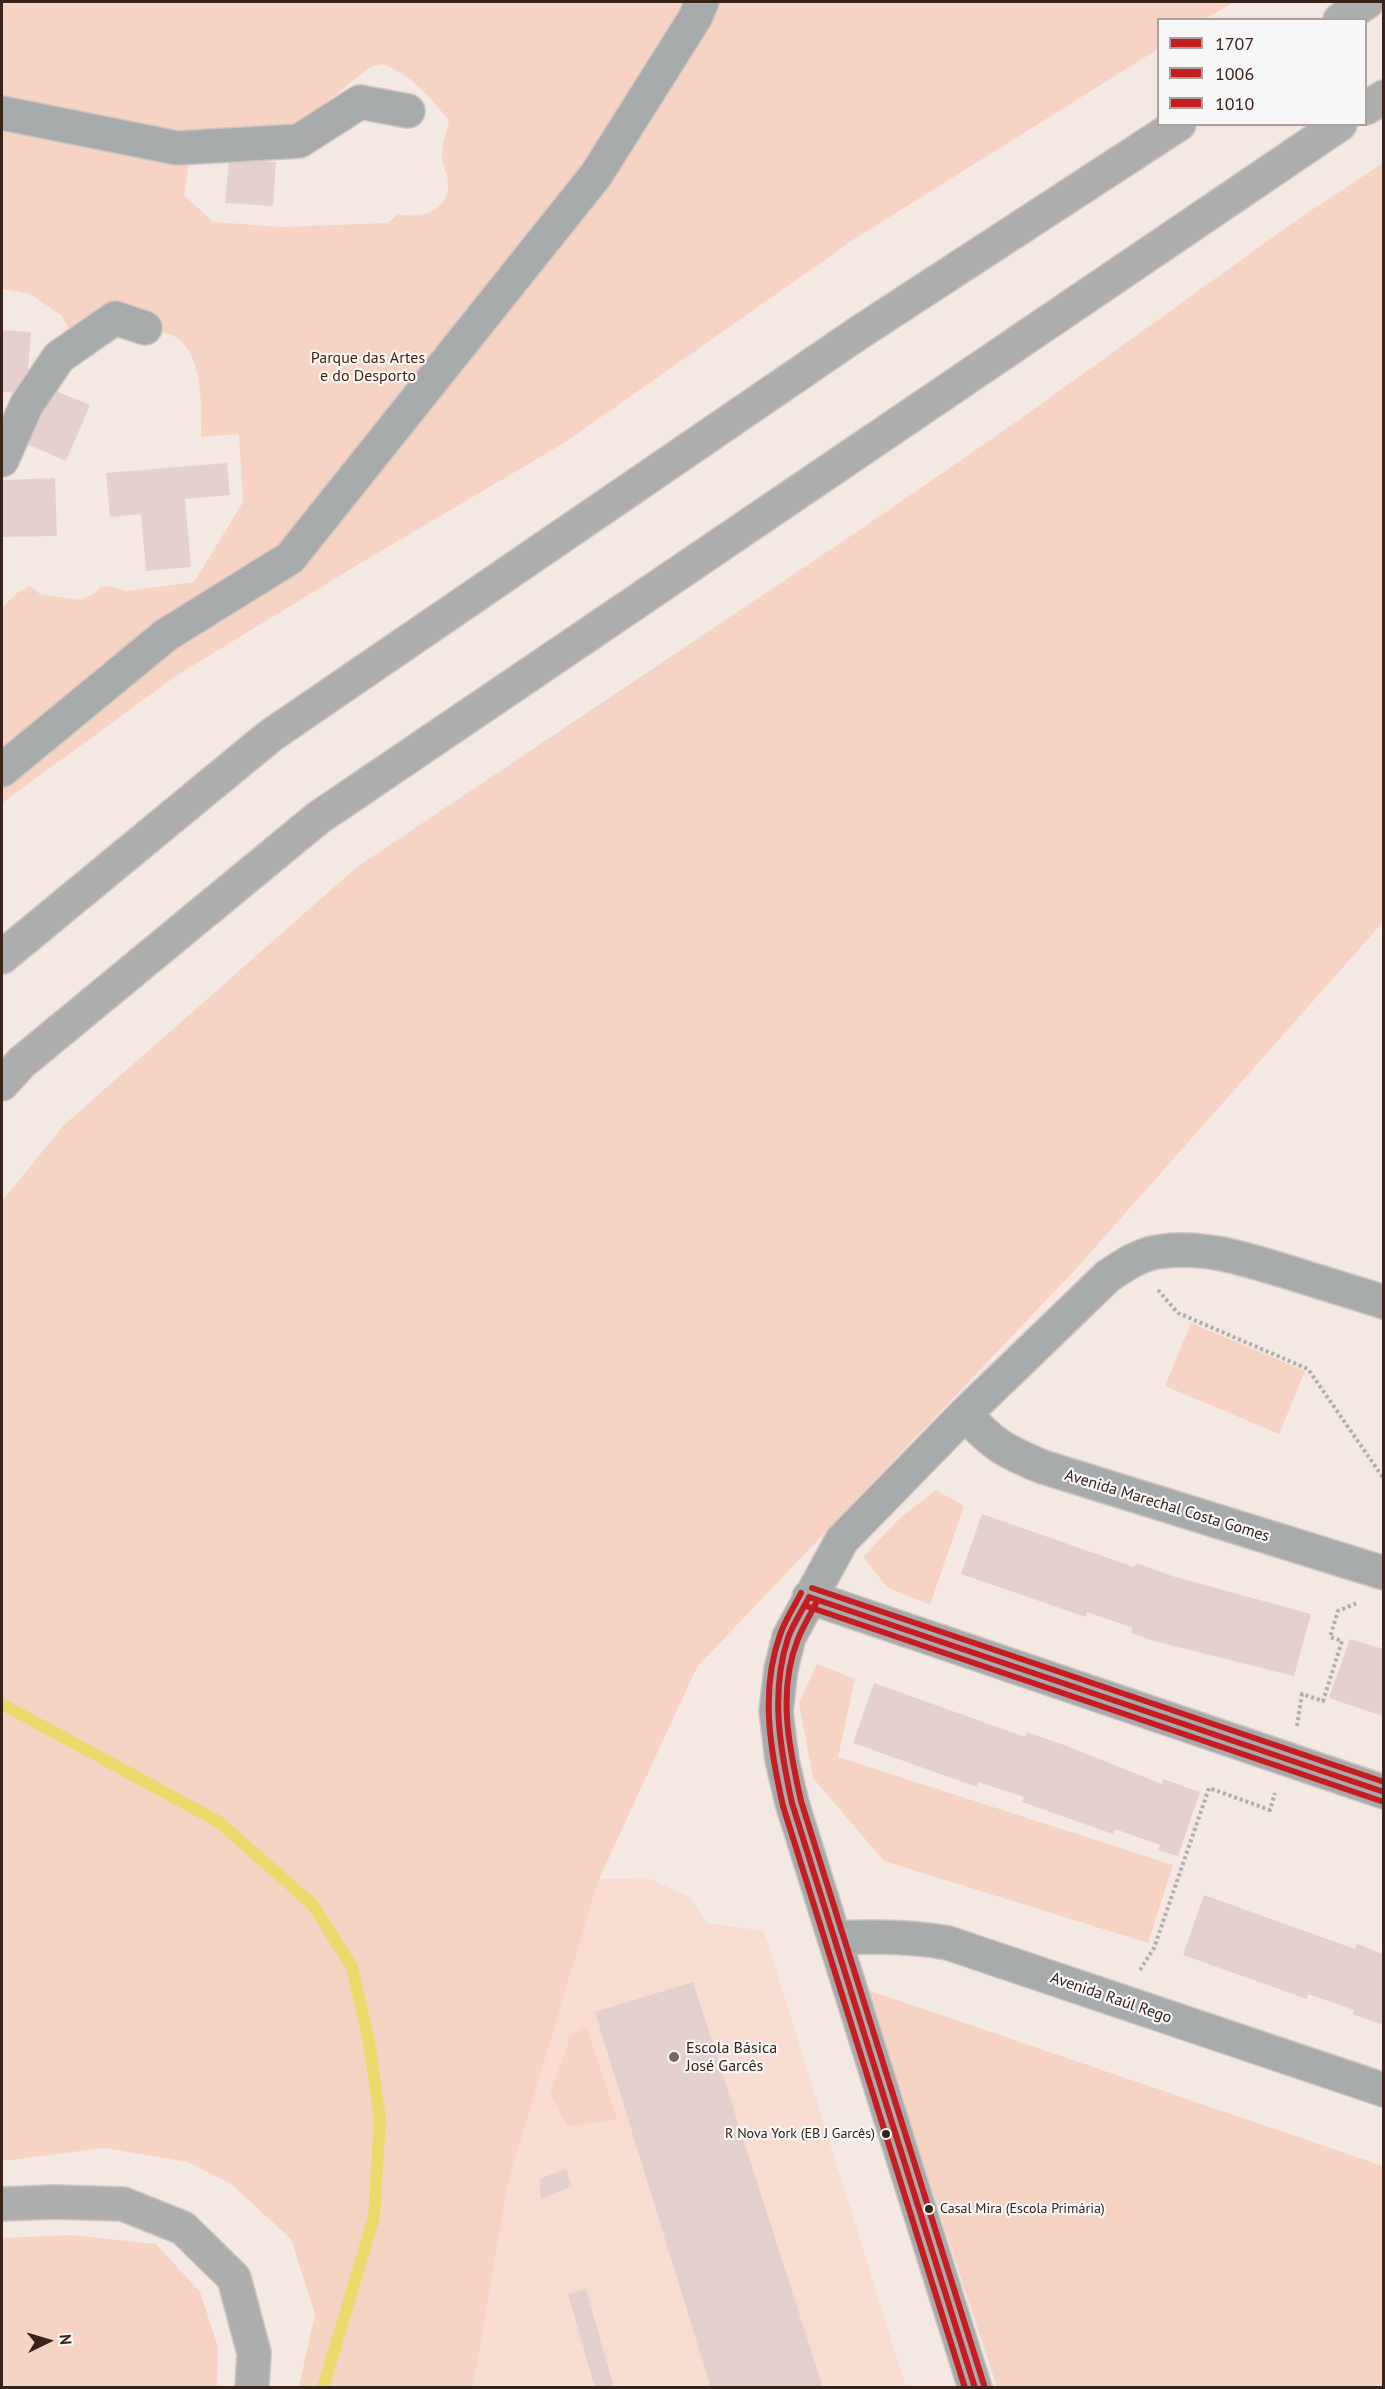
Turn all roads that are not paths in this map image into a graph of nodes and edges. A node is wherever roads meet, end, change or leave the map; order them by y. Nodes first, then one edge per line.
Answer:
1 (702, 2) edge
2 (1367, 2) edge
3 (1343, 18) edge
4 (1383, 97) edge
5 (1367, 107) edge
6 (408, 111) dead end
7 (2, 113) edge
8 (1176, 126) edge
9 (1337, 126) edge
10 (145, 328) dead end
11 (9, 462) edge
12 (2, 770) edge
13 (2, 957) edge
14 (2, 1084) edge
15 (1383, 1302) edge
16 (965, 1414) junction
17 (1383, 1573) edge
18 (809, 1598) junction
19 (1383, 1792) edge
20 (834, 1938) junction
21 (1383, 2090) edge
22 (2, 2204) edge
23 (252, 2388) edge
24 (975, 2388) edge

1 - 12 street
2 - 3 highway
4 - 5 highway
6 - 7 street
8 - 13 highway
9 - 14 highway
10 - 11 street
15 - 16 street
16 - 17 street, Avenida Marechal Costa Gomes
16 - 18 street
18 - 19 street
18 - 20 street
20 - 21 street, Avenida Raúl Rego
20 - 24 street
22 - 23 highway

